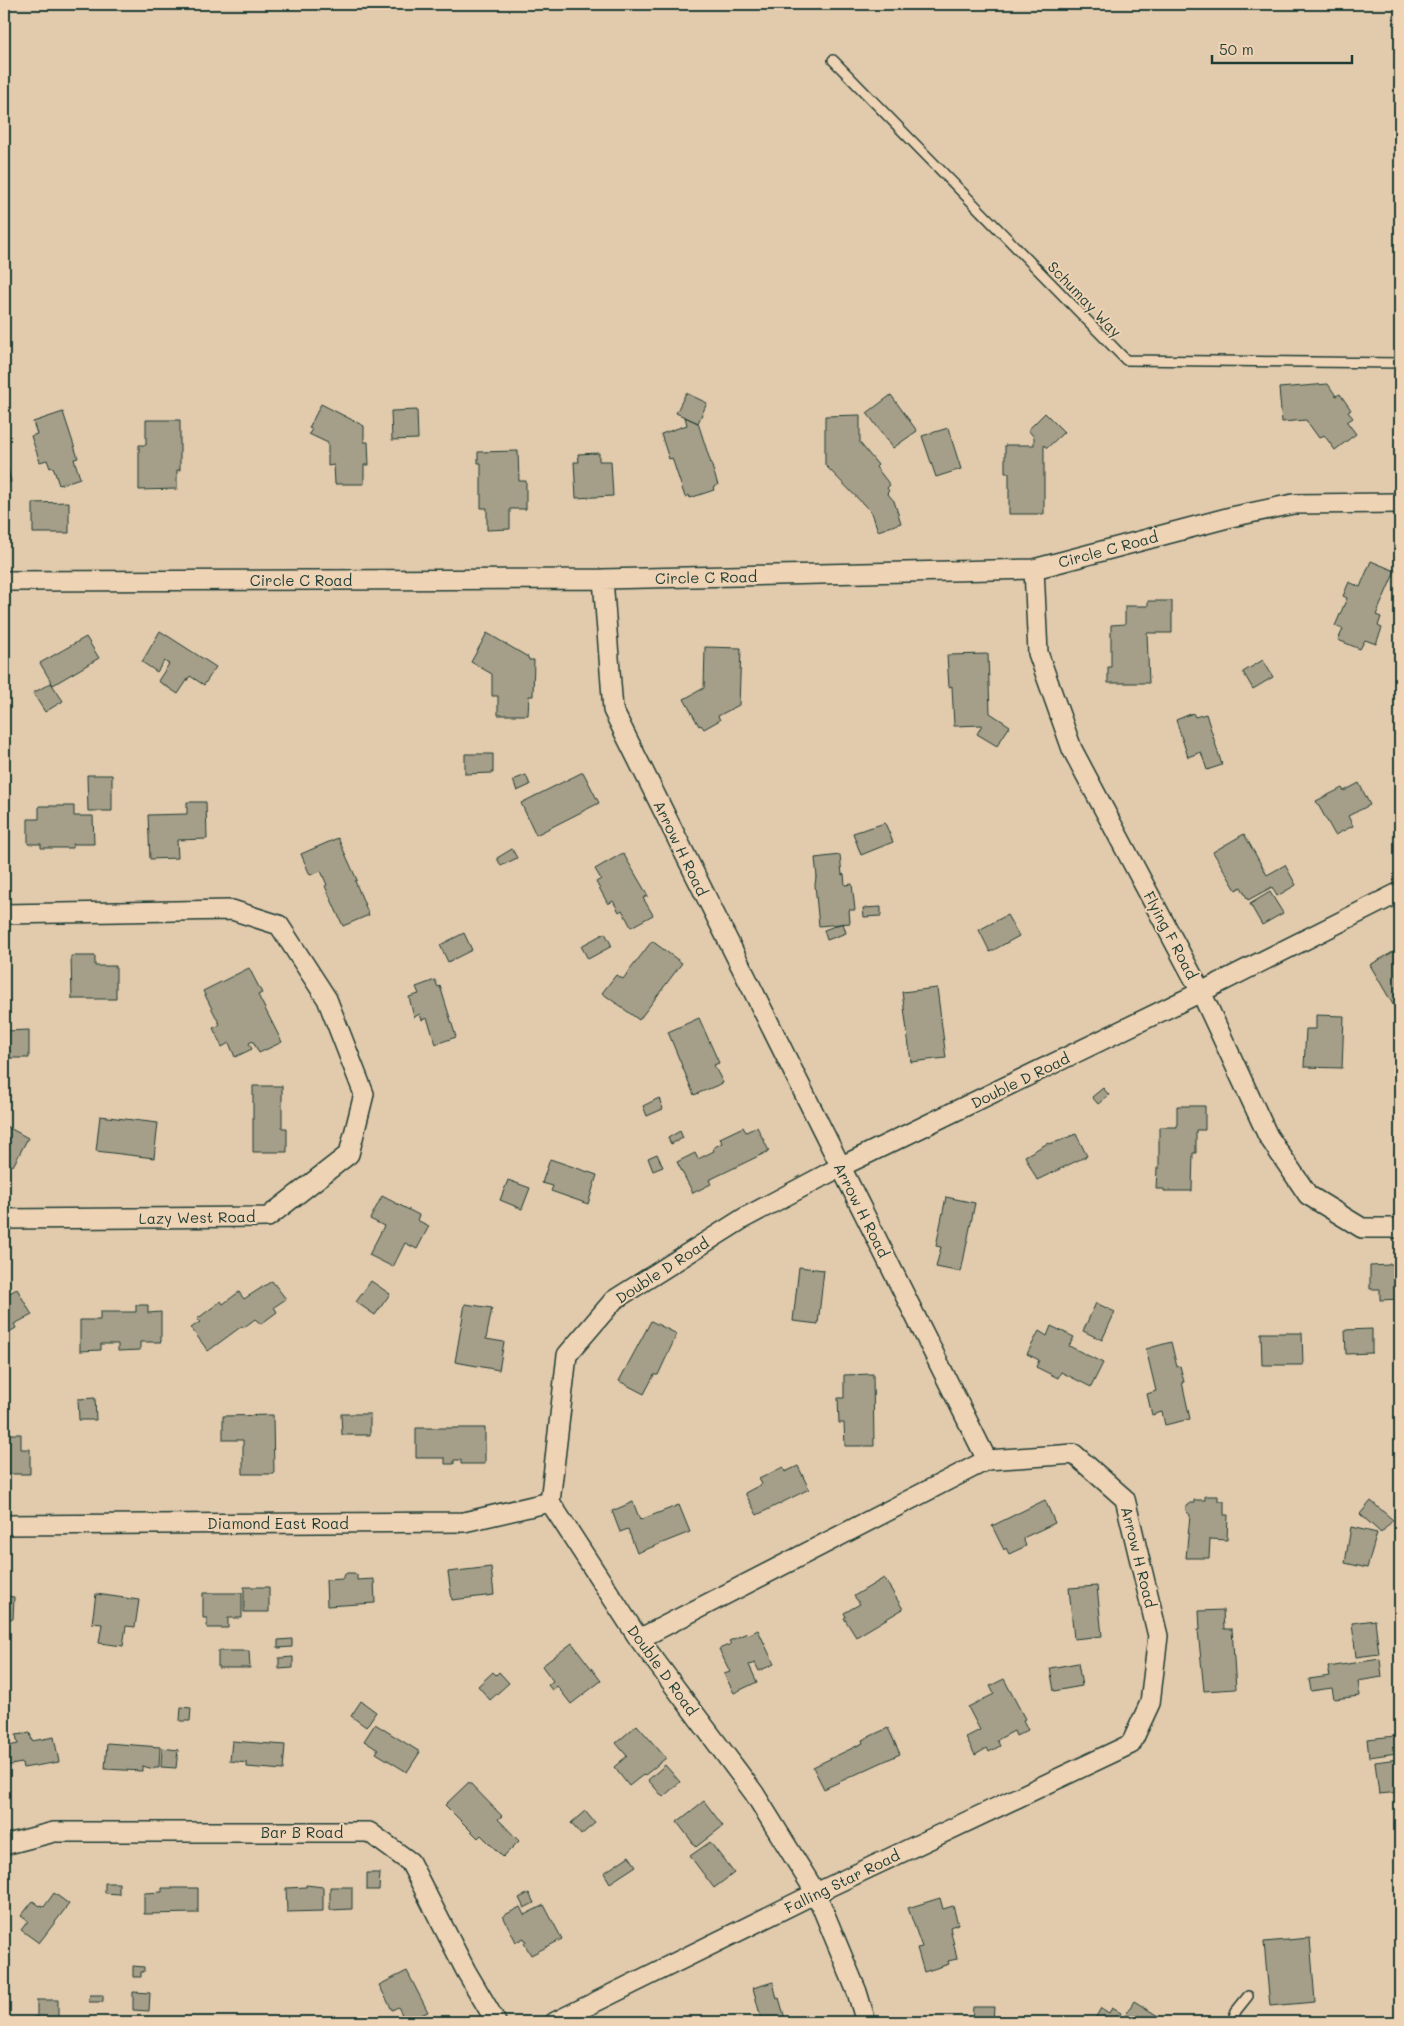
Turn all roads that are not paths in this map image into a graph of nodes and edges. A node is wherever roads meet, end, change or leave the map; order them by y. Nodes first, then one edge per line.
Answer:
1 (833, 60) dead end
2 (1400, 363) edge
3 (1400, 503) edge
4 (1034, 569) junction
5 (603, 579) junction
6 (4, 581) edge
7 (1400, 892) edge
8 (4, 914) edge
9 (1201, 992) junction
10 (840, 1167) junction
11 (4, 1220) edge
12 (1400, 1228) edge
13 (987, 1460) junction
14 (550, 1502) junction
15 (4, 1525) edge
16 (639, 1639) junction
17 (1131, 1744) joint
18 (4, 1845) edge
19 (816, 1893) junction
20 (1248, 1996) dead end
21 (496, 2022) edge
22 (556, 2022) edge
23 (866, 2022) edge
24 (1232, 2022) edge

1 - 2 lane, Schumay Way
3 - 4 street, Circle C Road
4 - 5 street, Circle C Road
4 - 9 street, Flying F Road
5 - 6 street, Circle C Road
5 - 10 street, Arrow H Road
7 - 9 street, Double D Road
8 - 11 street, Lazy West Road
9 - 10 street, Double D Road
9 - 12 street, Flying F Road
10 - 13 street, Arrow H Road
10 - 14 street, Double D Road
13 - 16 street
13 - 17 street, Arrow H Road
14 - 15 street, Diamond East Road
14 - 16 street, Double D Road
16 - 19 street, Double D Road
17 - 19 street, Falling Star Road
18 - 21 street, Bar B Road
19 - 22 street, Falling Star Road
19 - 23 street, Double D Road
20 - 24 lane

